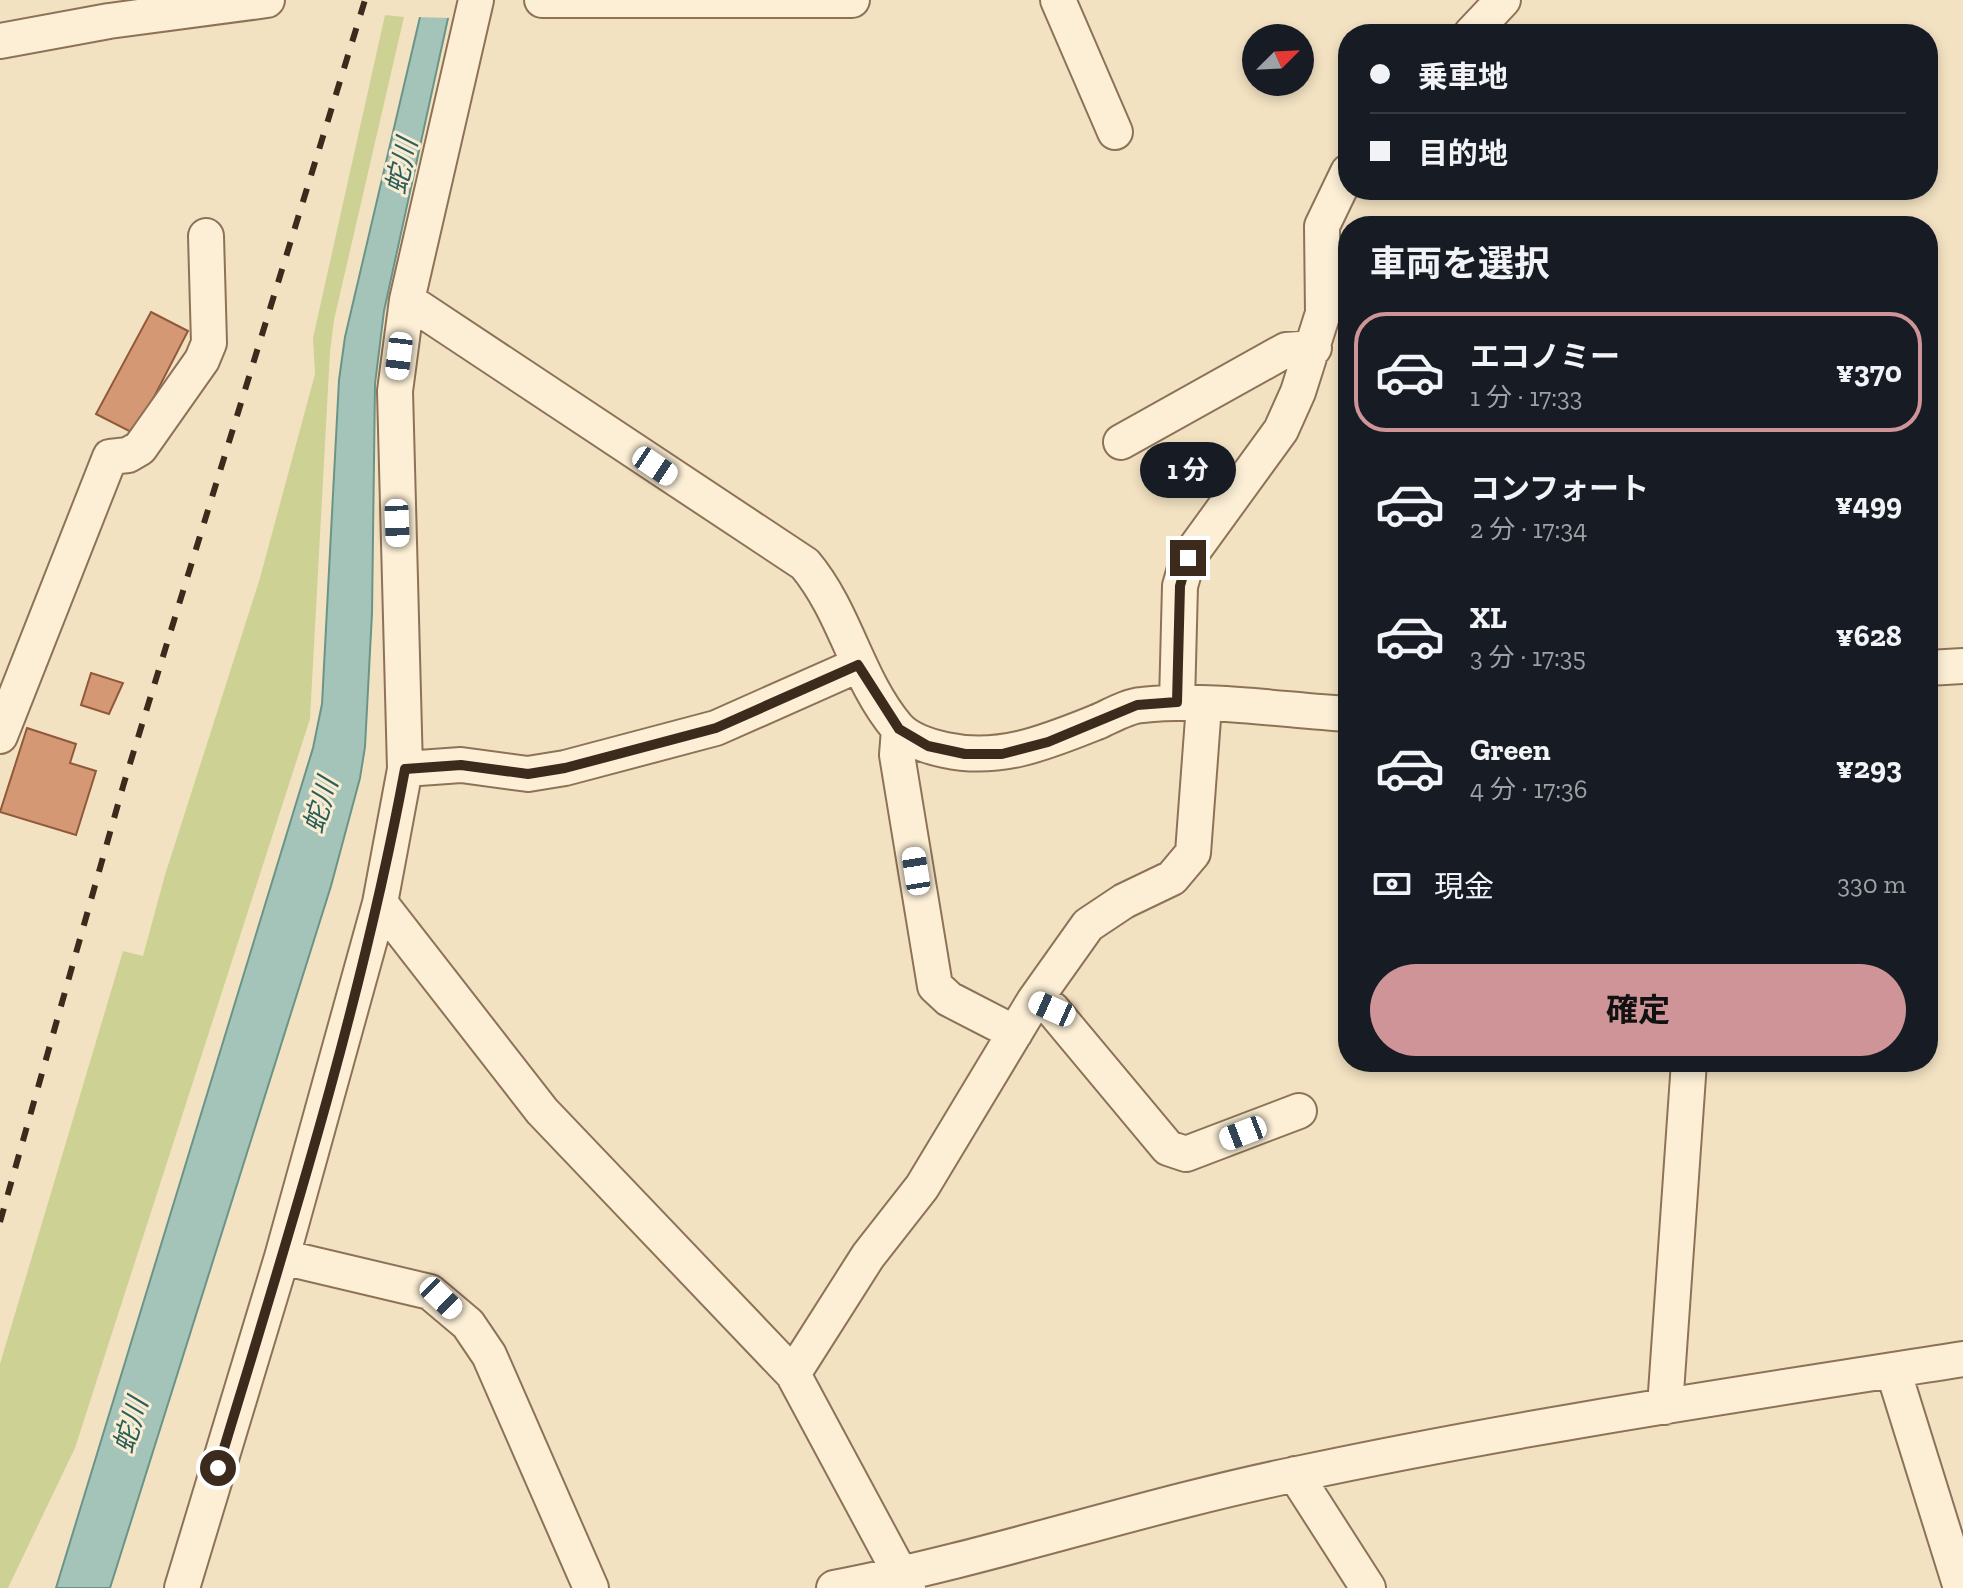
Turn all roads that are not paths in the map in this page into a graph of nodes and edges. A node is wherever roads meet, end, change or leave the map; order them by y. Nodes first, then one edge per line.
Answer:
1 (267, 0) edge
2 (476, 0) edge
3 (542, 0) edge
4 (852, 0) edge
5 (1058, 0) edge
6 (1503, 0) edge
7 (1480, 24) edge
8 (0, 41) edge
9 (1115, 132) dead end
10 (1338, 193) edge
11 (206, 236) dead end
12 (407, 300) junction
13 (1314, 348) junction
14 (1121, 442) dead end
15 (858, 665) junction
16 (1963, 666) edge
17 (1938, 667) edge
18 (1191, 704) junction
19 (1338, 713) edge
20 (899, 729) junction
21 (0, 736) edge
22 (405, 769) junction
23 (380, 903) junction
24 (1034, 1001) junction
25 (1015, 1033) junction
26 (1688, 1072) edge
27 (1299, 1111) dead end
28 (282, 1257) junction
29 (1963, 1359) edge
30 (1893, 1370) junction
31 (793, 1374) junction
32 (1665, 1407) junction
33 (1295, 1474) junction
34 (905, 1582) edge
35 (182, 1588) edge
36 (591, 1588) edge
37 (834, 1588) edge
38 (1368, 1588) edge
39 (1961, 1588) edge

1 - 8 street
2 - 12 street
3 - 4 street
5 - 9 street
6 - 7 street
10 - 13 street
11 - 21 street
12 - 15 street
12 - 22 street
13 - 14 street
13 - 18 street
15 - 20 street
15 - 22 street
16 - 17 street
18 - 19 street
18 - 20 street
18 - 24 street
20 - 25 street
22 - 23 street
23 - 28 street
23 - 31 street
24 - 25 street
24 - 27 street
25 - 31 street
26 - 32 street
28 - 35 street
28 - 36 street
29 - 30 street
30 - 32 street
30 - 39 street
31 - 34 street
32 - 33 street
33 - 34 street
33 - 38 street
34 - 37 street

